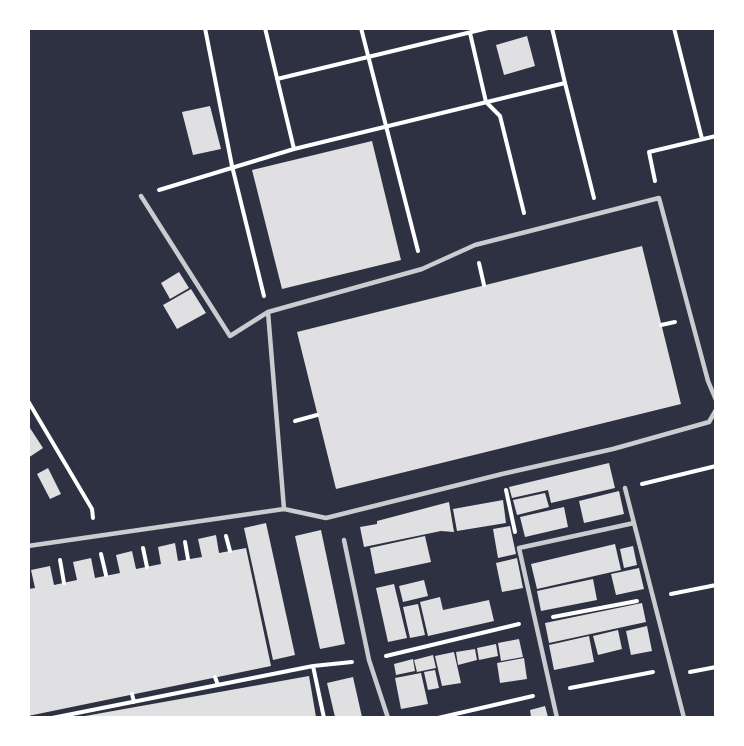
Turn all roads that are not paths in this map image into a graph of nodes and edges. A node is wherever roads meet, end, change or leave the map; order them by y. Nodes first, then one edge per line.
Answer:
1 (141, 196) road end
2 (268, 312) junction
3 (716, 399) edge
4 (716, 410) edge
5 (625, 488) road end
6 (284, 508) junction
7 (634, 523) junction
8 (344, 540) dead end
9 (28, 546) edge
10 (388, 717) edge
11 (557, 717) edge
12 (684, 717) edge

1 - 2 lane
2 - 3 lane
2 - 6 lane
4 - 6 lane
5 - 7 lane
6 - 9 lane
7 - 11 lane
7 - 12 lane
8 - 10 lane

